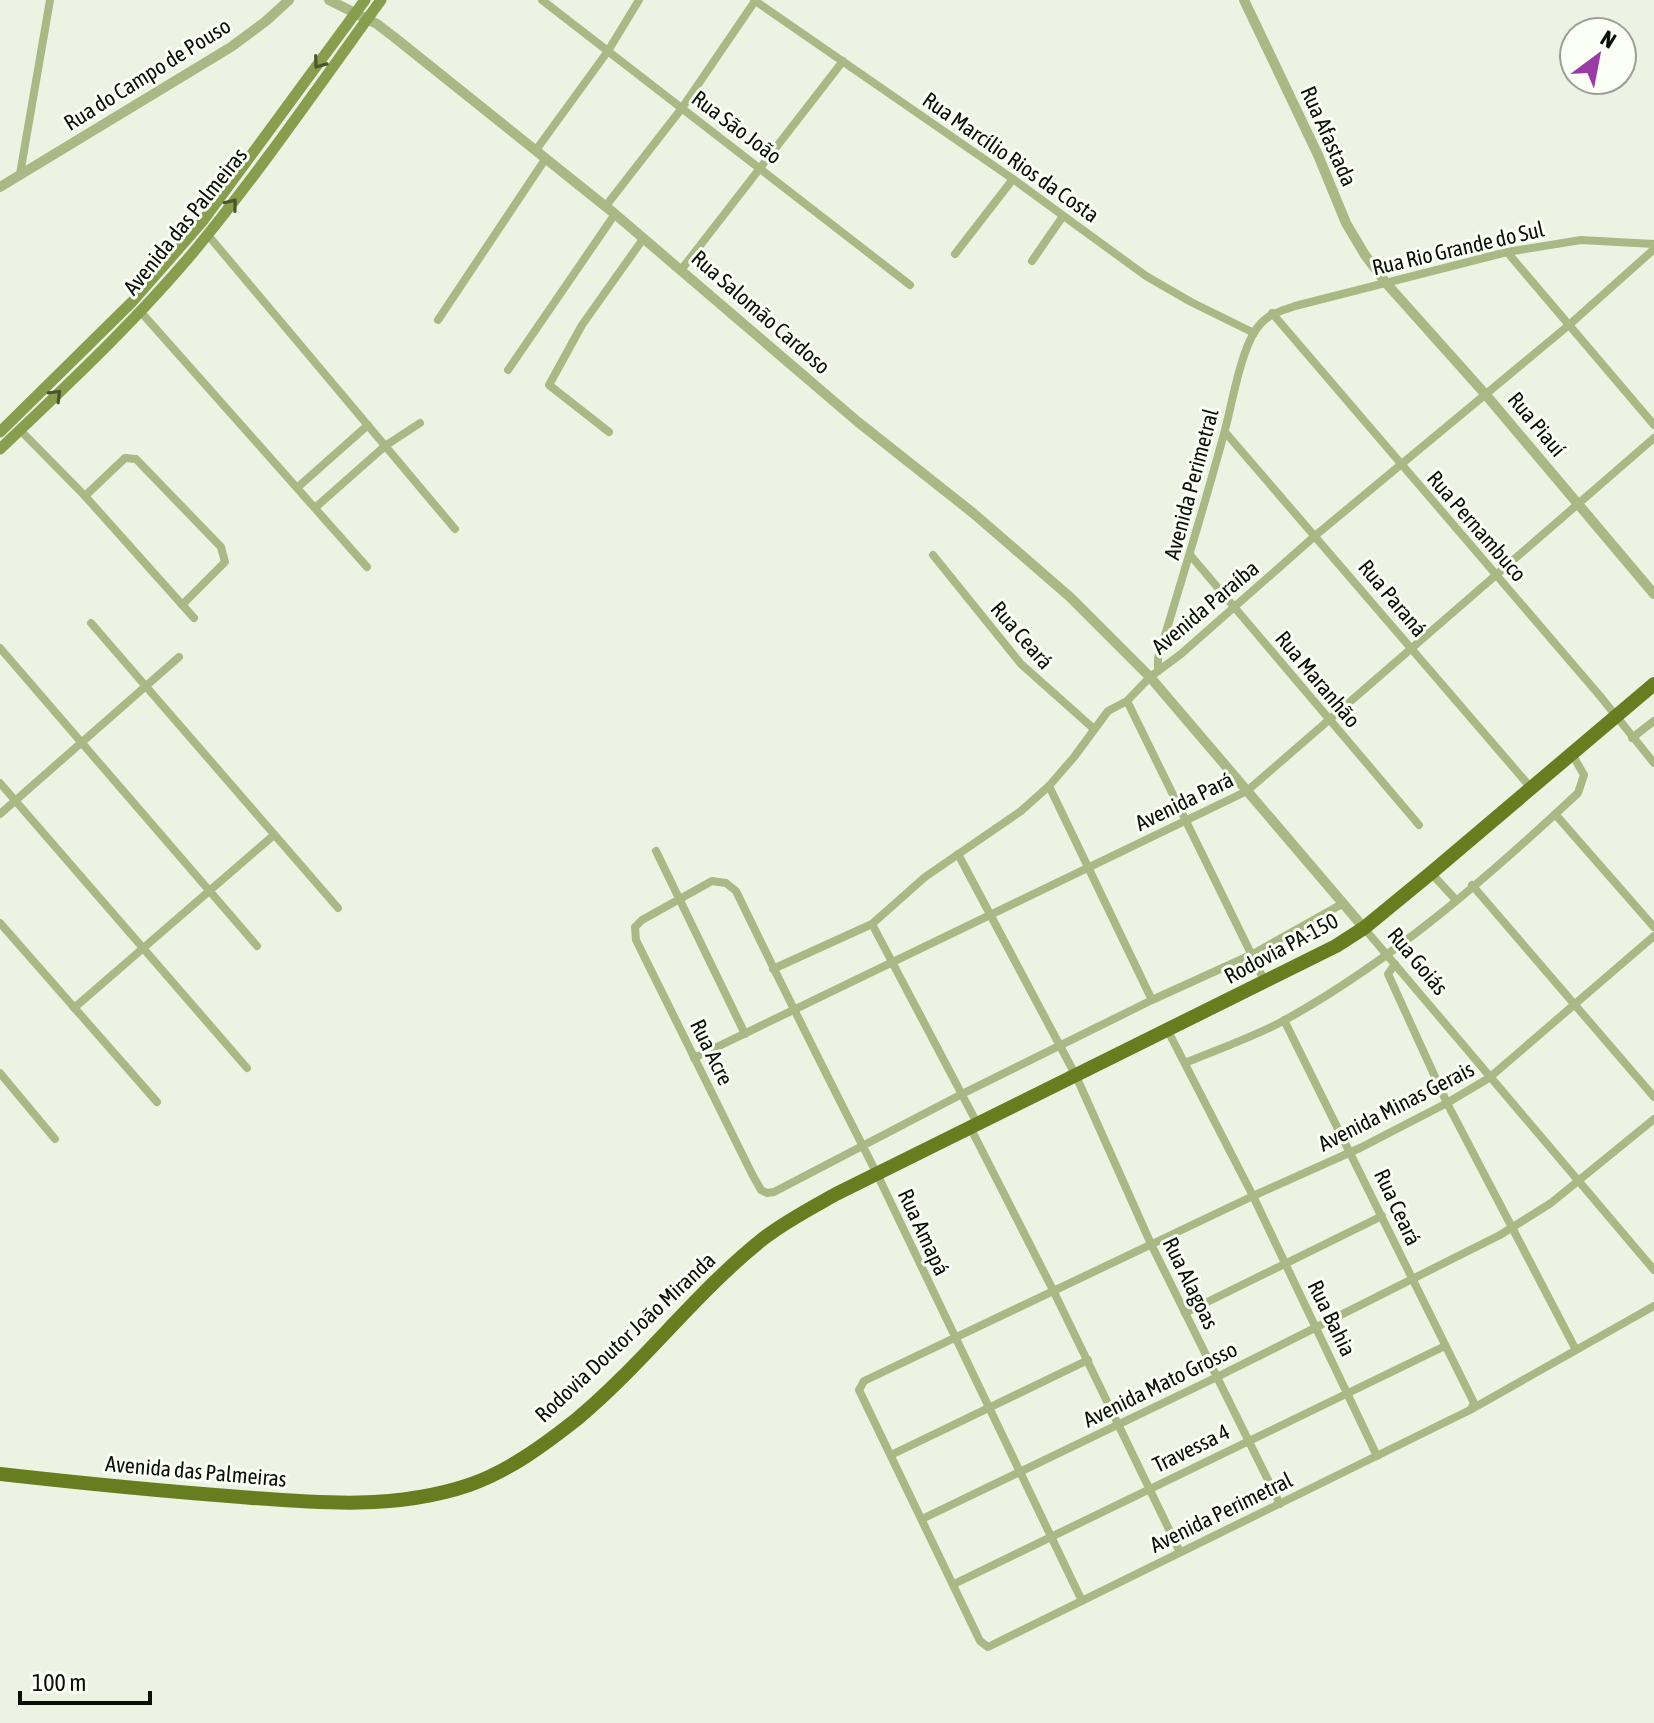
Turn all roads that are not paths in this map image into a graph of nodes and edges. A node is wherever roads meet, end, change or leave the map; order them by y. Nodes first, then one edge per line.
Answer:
1 (50, 0) edge
2 (289, 0) edge
3 (329, 0) edge
4 (365, 0) edge
5 (381, 0) edge
6 (542, 0) edge
7 (639, 0) edge
8 (754, 0) edge
9 (1244, 0) edge
10 (355, 14) junction
11 (367, 19) junction
12 (608, 51) junction
13 (843, 61) junction
14 (682, 108) junction
15 (536, 150) junction
16 (546, 158) junction
17 (762, 168) junction
18 (20, 174) junction
19 (1013, 179) junction
20 (0, 187) edge
21 (610, 210) junction
22 (1063, 216) junction
23 (207, 234) junction
24 (643, 239) junction
25 (1652, 248) edge
26 (1507, 252) junction
27 (955, 254) dead end
28 (1032, 261) dead end
29 (681, 270) junction
30 (1386, 283) junction
31 (910, 285) dead end
32 (140, 311) junction
33 (1272, 313) junction
34 (438, 320) dead end
35 (1569, 325) junction
36 (1254, 333) junction
37 (508, 370) dead end
38 (1486, 395) junction
39 (420, 423) dead end
40 (368, 425) junction
41 (1654, 425) edge
42 (20, 430) junction
43 (0, 432) edge
44 (609, 432) dead end
45 (1225, 432) junction
46 (1654, 438) edge
47 (385, 446) junction
48 (0, 449) edge
49 (1401, 465) junction
50 (298, 487) junction
51 (85, 496) junction
52 (1578, 503) junction
53 (316, 507) junction
54 (455, 529) dead end
55 (1316, 535) junction
56 (933, 555) dead end
57 (1191, 556) junction
58 (367, 567) dead end
59 (1496, 574) junction
60 (1654, 594) edge
61 (182, 605) junction
62 (1234, 607) junction
63 (194, 618) dead end
64 (91, 623) dead end
65 (1411, 647) junction
66 (0, 648) edge
67 (179, 657) dead end
68 (1154, 674) junction
69 (1654, 684) edge
70 (145, 686) junction
71 (1127, 701) junction
72 (1615, 716) junction
73 (1329, 719) junction
74 (1654, 721) edge
75 (1094, 729) junction
76 (1632, 738) junction
77 (81, 743) junction
78 (1572, 754) junction
79 (1654, 763) edge
80 (0, 783) edge
81 (1049, 786) junction
82 (1532, 789) junction
83 (1247, 791) junction
84 (15, 800) junction
85 (0, 814) edge
86 (1555, 814) junction
87 (1188, 821) junction
88 (1419, 825) dead end
89 (274, 835) junction
90 (656, 851) dead end
91 (958, 854) junction
92 (1088, 867) junction
93 (1431, 873) junction
94 (1472, 885) junction
95 (209, 891) junction
96 (678, 899) junction
97 (1456, 900) junction
98 (1342, 904) junction
99 (338, 908) dead end
100 (990, 915) junction
101 (0, 923) edge
102 (872, 924) junction
103 (1654, 927) edge
104 (1364, 928) junction
105 (1654, 936) edge
106 (257, 946) dead end
107 (143, 948) junction
108 (1253, 954) junction
109 (1387, 955) junction
110 (893, 963) junction
111 (1395, 964) junction
112 (773, 969) junction
113 (1265, 983) junction
114 (1152, 1000) junction
115 (1575, 1005) junction
116 (74, 1008) junction
117 (794, 1011) junction
118 (1284, 1020) junction
119 (1168, 1031) junction
120 (745, 1034) junction
121 (1060, 1047) junction
122 (694, 1058) junction
123 (1185, 1063) junction
124 (247, 1068) dead end
125 (0, 1073) edge
126 (1076, 1076) junction
127 (1489, 1078) junction
128 (962, 1094) junction
129 (1654, 1097) edge
130 (157, 1102) dead end
131 (1447, 1103) junction
132 (1654, 1119) edge
133 (975, 1127) junction
134 (55, 1139) dead end
135 (863, 1147) junction
136 (1350, 1152) junction
137 (877, 1174) junction
138 (1579, 1180) junction
139 (1253, 1196) junction
140 (1382, 1216) junction
141 (1512, 1227) junction
142 (1151, 1244) junction
143 (1286, 1264) junction
144 (1654, 1270) edge
145 (1412, 1280) junction
146 (1053, 1290) junction
147 (1654, 1306) edge
148 (1185, 1313) junction
149 (1316, 1327) junction
150 (954, 1338) junction
151 (1445, 1346) junction
152 (1576, 1350) junction
153 (1088, 1360) junction
154 (1217, 1377) junction
155 (1348, 1392) junction
156 (988, 1407) junction
157 (1470, 1410) junction
158 (1119, 1424) junction
159 (1248, 1440) junction
160 (891, 1455) junction
161 (1377, 1456) junction
162 (1019, 1471) junction
163 (0, 1474) edge
164 (1151, 1488) junction
165 (390, 1502) joint
166 (1280, 1504) junction
167 (922, 1519) junction
168 (1051, 1537) junction
169 (1180, 1552) junction
170 (954, 1584) junction
171 (1082, 1601) junction

1 - 18 street
2 - 18 street, Rua do Campo de Pouso
3 - 10 street, Rua Salomão Cardoso
4 - 10 main road, Avenida das Palmeiras
5 - 11 main road, Avenida das Palmeiras
6 - 12 street, Rua São João
7 - 12 street
8 - 13 street, Rua Marcílio Rios da Costa
8 - 14 street
9 - 30 street, Rua Afastada
10 - 11 street, Rua Salomão Cardoso
10 -> 43 main road, Avenida das Palmeiras
11 - 15 street, Rua Salomão Cardoso
23 -> 11 main road, Avenida das Palmeiras
12 - 14 street, Rua São João
12 - 15 street
13 - 17 street
13 - 19 street, Rua Marcílio Rios da Costa
14 - 17 street, Rua São João
14 - 21 street
15 - 16 street, Rua Salomão Cardoso
16 - 21 street, Rua Salomão Cardoso
16 - 34 street
17 - 29 street
17 - 31 street, Rua São João
18 - 20 street, Rua do Campo de Pouso
19 - 22 street, Rua Marcílio Rios da Costa
19 - 27 street
21 - 24 street, Rua Salomão Cardoso
21 - 37 street
22 - 28 street
22 - 36 street, Rua Marcílio Rios da Costa
23 - 32 main road, Avenida das Palmeiras
23 - 40 street
24 - 29 street, Rua Salomão Cardoso
24 - 44 street
25 - 26 street, Rua Rio Grande do Sul
25 - 35 street, Avenida Paraíba
26 - 30 street, Rua Rio Grande do Sul
26 - 35 street
29 - 68 street, Rua Salomão Cardoso
30 - 33 street, Rua Rio Grande do Sul
30 - 38 street, Rua Piauí
42 -> 32 main road, Avenida das Palmeiras
32 - 50 street
33 - 36 street, Avenida Perimetral
33 - 49 street, Rua Pernambuco
35 - 38 street, Avenida Paraíba
35 - 41 street
36 - 45 street, Avenida Perimetral
38 - 49 street, Avenida Paraíba
38 - 52 street, Rua Piauí
39 - 47 street
40 - 47 street
40 - 50 street
42 - 48 main road, Avenida das Palmeiras
42 - 51 street
45 - 55 street, Rua Paraná
45 - 57 street, Avenida Perimetral
46 - 52 street, Avenida Pará
47 - 53 street
47 - 54 street
49 - 55 street, Avenida Paraíba
49 - 59 street, Rua Pernambuco
50 - 53 street
51 - 61 street
51 - 61 street
52 - 59 street, Avenida Pará
52 - 60 street, Rua Piauí
53 - 58 street
55 - 62 street, Avenida Paraíba
55 - 65 street, Rua Paraná
56 - 75 street, Rua Ceará
57 - 62 street, Rua Maranhão
57 - 68 street, Avenida Perimetral
59 - 65 street, Avenida Pará
59 - 72 street, Rua Pernambuco
61 - 63 street
62 - 68 street, Avenida Paraíba
62 - 73 street, Rua Maranhão
64 - 70 street
65 - 73 street, Avenida Pará
65 - 82 street, Rua Paraná
66 - 77 street
67 - 70 street
68 - 71 street, Avenida Paraíba
68 - 83 street, Rua Goiás
69 - 72 highway, Rodovia PA-150
70 - 77 street
70 - 89 street
71 - 75 street, Avenida Paraíba
71 - 87 street
72 - 76 street, Rua Pernambuco
72 - 78 highway, Rodovia PA-150
73 - 83 street, Avenida Pará
73 - 88 street, Rua Maranhão
74 - 76 street
75 - 81 street, Avenida Paraíba
76 - 79 street, Rua Pernambuco
77 - 84 street
77 - 95 street
78 - 82 highway, Rodovia PA-150
78 - 86 street
80 - 84 street
81 - 91 street, Avenida Paraíba
81 - 92 street
82 - 93 highway, Rodovia PA-150
83 - 87 street, Avenida Pará
83 - 98 street, Rua Goiás
84 - 85 street
84 - 107 street
86 - 94 street
86 - 103 street
87 - 92 street, Avenida Pará
87 - 108 street
89 - 95 street
89 - 99 street
90 - 96 street
91 - 100 street
91 - 102 street, Avenida Paraíba
92 - 100 street, Avenida Pará
92 - 114 street
93 - 97 street
93 - 104 highway, Rodovia PA-150
94 - 97 street
94 - 115 street
95 - 106 street
95 - 107 street
96 - 112 street, Rua Amapá
96 - 120 street
96 - 122 street, Rua Acre
97 - 109 street
98 - 104 street, Rua Goiás
98 - 108 street
100 - 110 street, Avenida Pará
100 - 121 street
101 - 116 street
102 - 110 street
102 - 112 street, Avenida Paraíba
104 - 109 street, Rua Goiás
104 - 113 highway, Rodovia PA-150
105 - 115 street, Avenida Minas Gerais
107 - 116 street
107 - 124 street
108 - 113 street
108 - 114 street
109 - 111 street, Rua Goiás
109 - 118 street
110 - 117 street, Avenida Pará
110 - 128 street
111 - 127 street, Rua Goiás
111 - 131 street
112 - 117 street, Rua Amapá
113 - 119 highway, Rodovia PA-150
114 - 121 street
115 - 127 street, Avenida Minas Gerais
115 - 129 street
116 - 130 street
117 - 120 street, Avenida Pará
117 - 135 street, Rua Amapá
118 - 123 street
118 - 136 street, Rua Ceará
119 - 123 street, Rua Bahia
119 - 126 highway, Rodovia PA-150
120 - 122 street, Avenida Pará
121 - 126 street, Rua Alagoas
121 - 128 street
122 - 135 street, Rua Acre
123 - 139 street, Rua Bahia
125 - 134 street
126 - 133 highway, Rodovia PA-150
126 - 142 street, Rua Alagoas
127 - 131 street, Avenida Minas Gerais
127 - 138 street, Rua Goiás
128 - 133 street
128 - 135 street
131 - 136 street, Avenida Minas Gerais
131 - 141 street
132 - 138 street
133 - 137 highway, Rodovia PA-150
133 - 146 street
135 - 137 street, Rua Amapá
136 - 139 street, Avenida Minas Gerais
136 - 140 street, Rua Ceará
137 - 150 street, Rua Amapá
137 - 165 highway, Rodovia Doutor João Miranda
138 - 141 street, Avenida Mato Grosso
138 - 144 street, Rua Goiás
139 - 142 street
139 - 143 street, Rua Bahia
140 - 143 street
140 - 145 street, Rua Ceará
141 - 145 street, Avenida Mato Grosso
141 - 152 street
142 - 146 street
142 - 148 street, Rua Alagoas
143 - 148 street
143 - 149 street, Rua Bahia
145 - 149 street, Avenida Mato Grosso
145 - 151 street, Rua Ceará
146 - 150 street
146 - 153 street
147 - 152 street, Avenida Perimetral
148 - 154 street, Rua Alagoas
149 - 154 street, Avenida Mato Grosso
149 - 155 street, Rua Bahia
150 - 156 street, Rua Amapá
150 - 160 street
151 - 155 street, Travessa 4
151 - 157 street, Rua Ceará
152 - 157 street, Avenida Perimetral
153 - 156 street
153 - 158 street
154 - 158 street, Avenida Mato Grosso
154 - 159 street, Rua Alagoas
155 - 159 street, Travessa 4
155 - 161 street, Rua Bahia
156 - 160 street
156 - 162 street, Rua Amapá
157 - 161 street, Avenida Perimetral
158 - 162 street, Avenida Mato Grosso
158 - 164 street
159 - 164 street, Travessa 4
159 - 166 street, Rua Alagoas
160 - 167 street
161 - 166 street, Avenida Perimetral
162 - 167 street, Avenida Mato Grosso
162 - 168 street, Rua Amapá
163 - 165 highway, Avenida das Palmeiras
164 - 168 street, Travessa 4
164 - 169 street
166 - 169 street, Avenida Perimetral
167 - 170 street
168 - 170 street, Travessa 4
168 - 171 street, Rua Amapá
169 - 171 street, Avenida Perimetral
170 - 171 street, Avenida Perimetral

